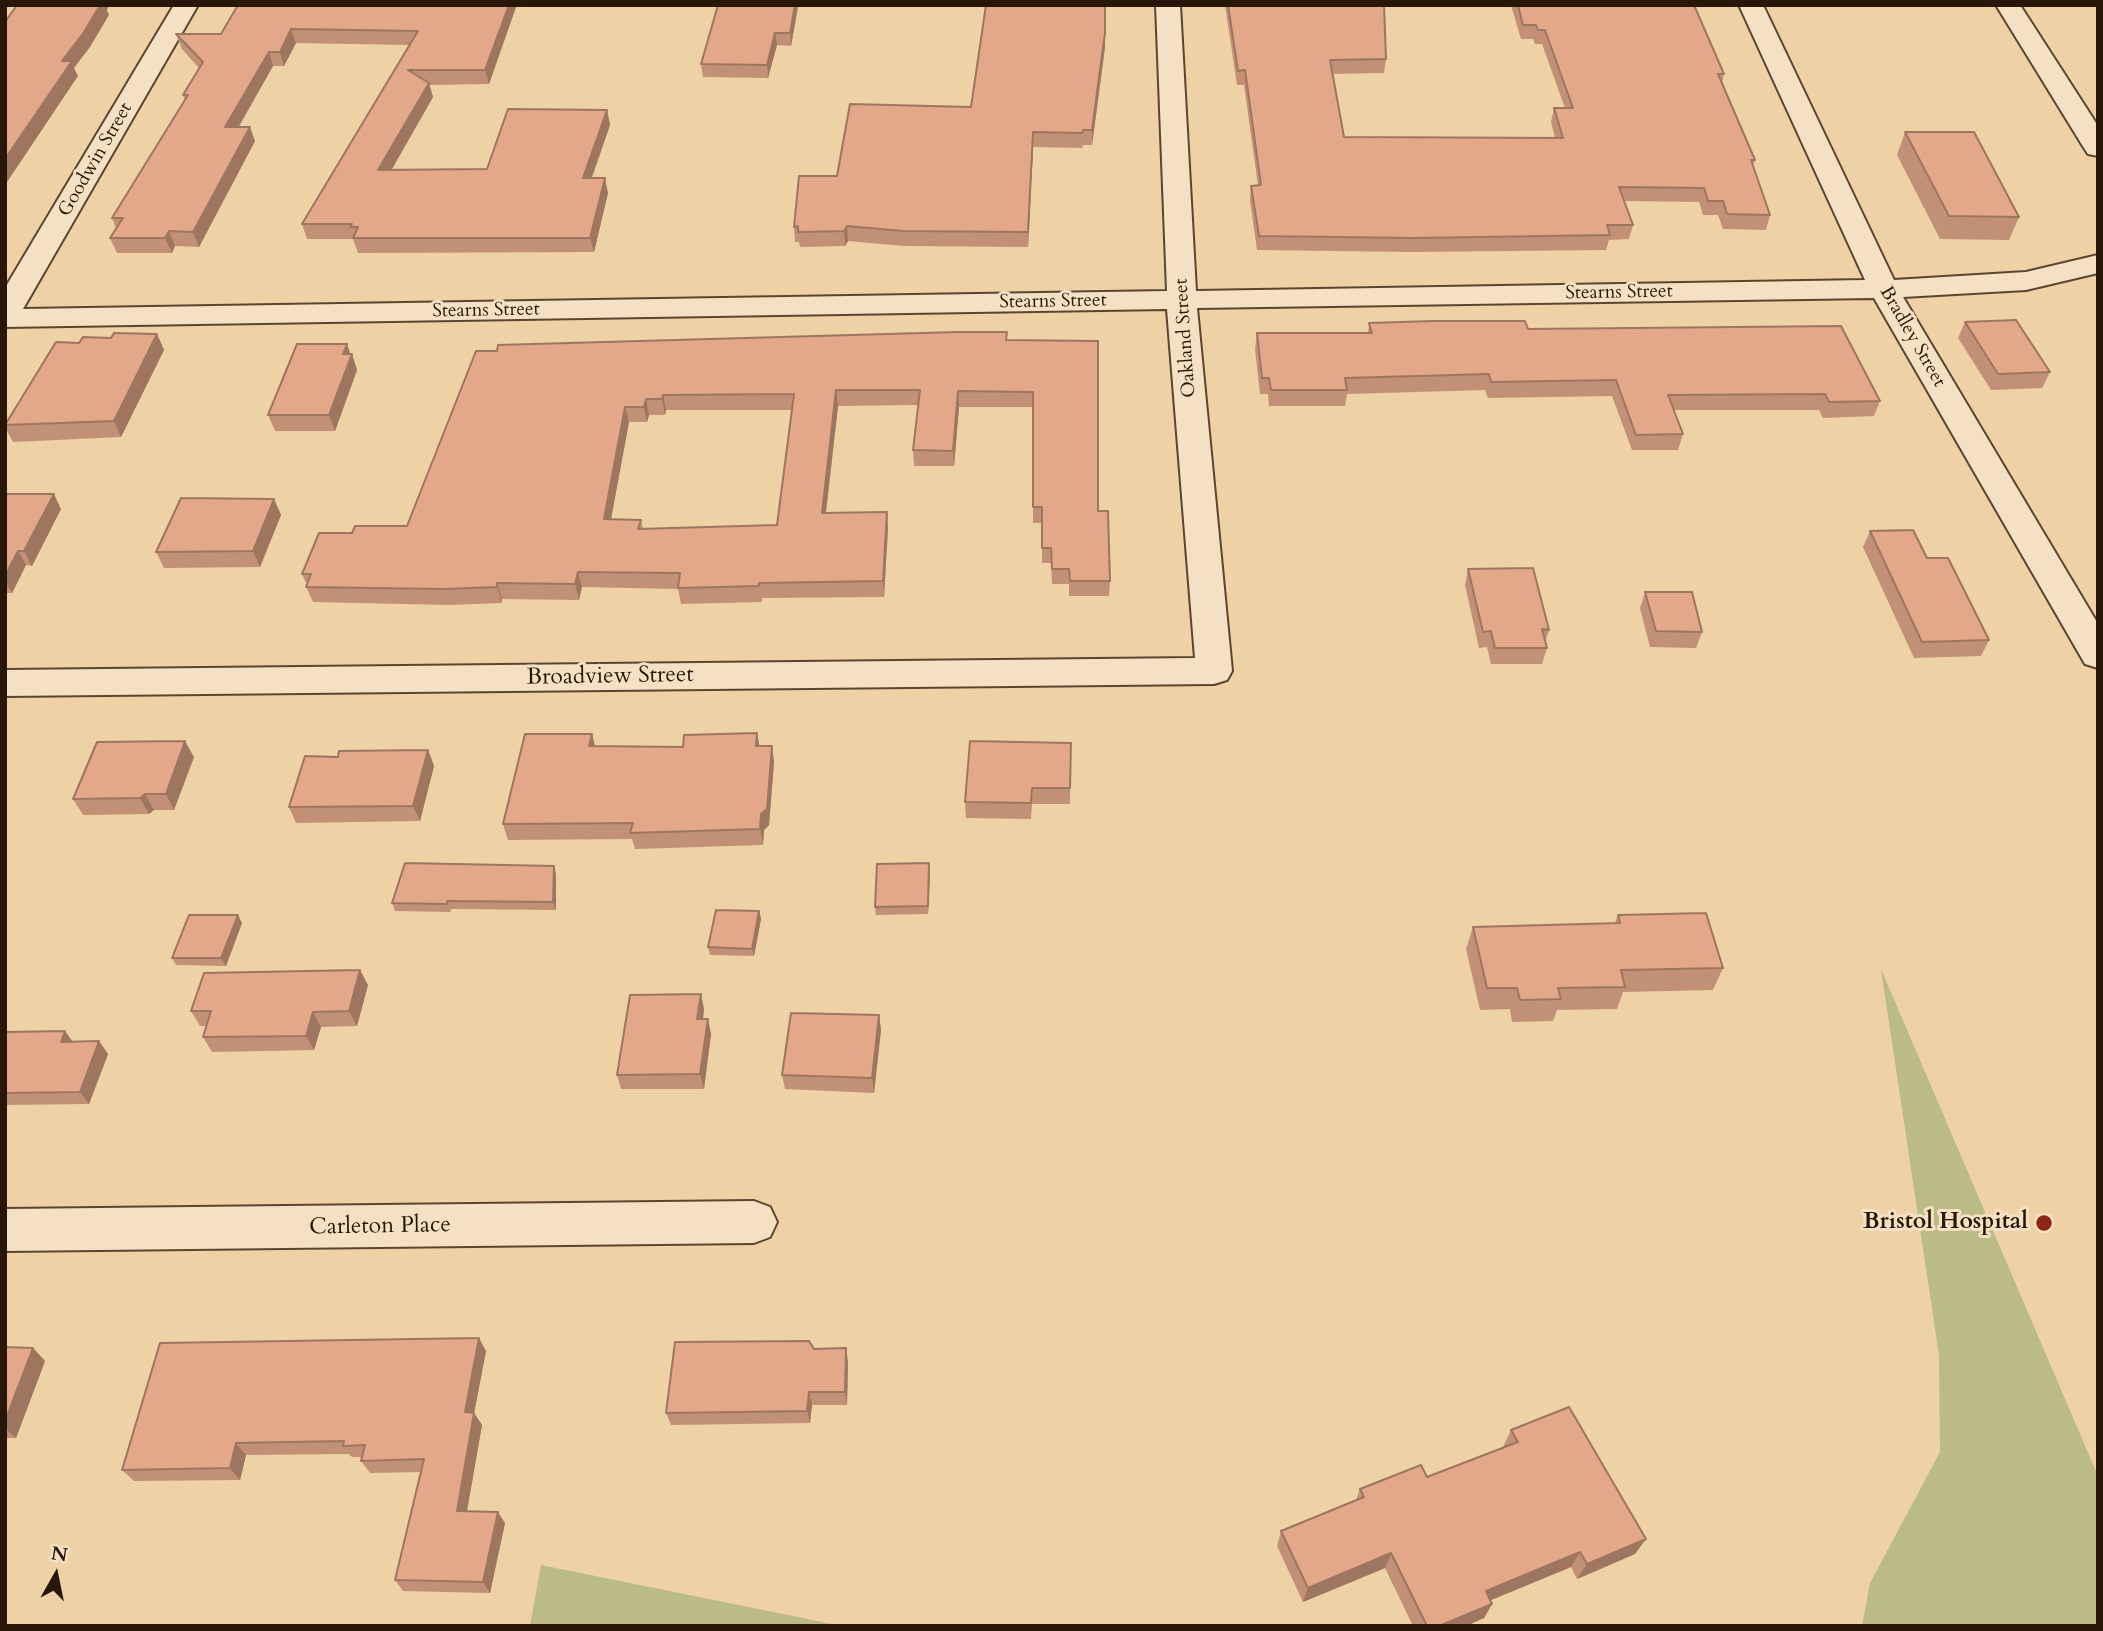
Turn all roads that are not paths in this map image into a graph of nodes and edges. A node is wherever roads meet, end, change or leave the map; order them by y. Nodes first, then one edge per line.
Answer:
1 (186, 5) edge
2 (1168, 5) edge
3 (1751, 5) edge
4 (2008, 5) edge
5 (2098, 148) edge
6 (2098, 264) edge
7 (1884, 289) junction
8 (1183, 301) junction
9 (5, 316) edge
10 (2098, 655) edge
11 (1214, 671) joint
12 (5, 683) edge
13 (754, 1222) dead end
14 (5, 1230) edge

1 - 9 street, Goodwin Street
2 - 8 street, Oakland Street
3 - 7 street, Bradley Street
4 - 5 street
6 - 7 street, Stearns Street
7 - 8 street, Stearns Street
7 - 10 street, Bradley Street
8 - 9 street, Stearns Street
8 - 11 street, Oakland Street
11 - 12 street, Broadview Street
13 - 14 street, Carleton Place

